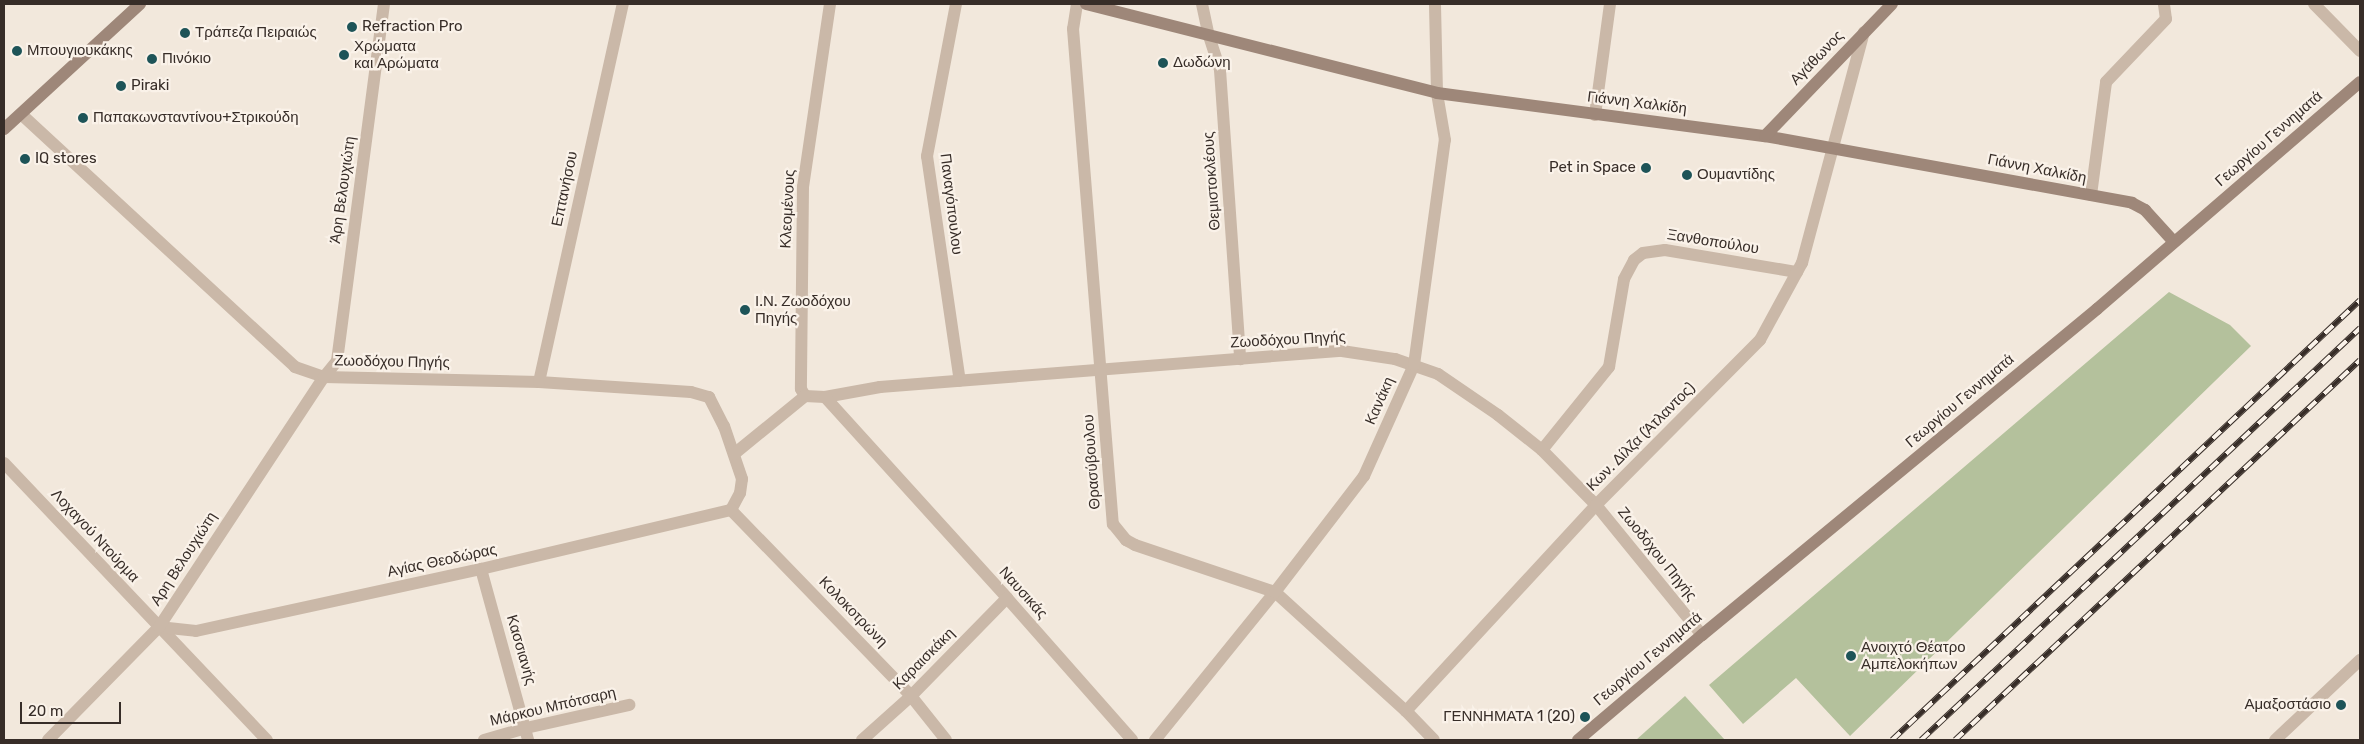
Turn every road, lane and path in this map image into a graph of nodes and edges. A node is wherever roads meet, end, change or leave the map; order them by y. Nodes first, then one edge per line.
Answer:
1 (140, 4) edge
2 (384, 4) edge
3 (623, 4) edge
4 (830, 4) edge
5 (956, 4) edge
6 (1077, 4) edge
7 (1086, 4) edge
8 (1202, 4) edge
9 (1435, 4) edge
10 (1610, 4) edge
11 (1892, 4) edge
12 (2164, 4) edge
13 (2314, 4) edge
14 (1864, 32) junction
15 (1209, 36) junction
16 (2360, 51) edge
17 (2360, 82) edge
18 (1437, 93) junction
19 (21, 114) junction
20 (1595, 115) junction
21 (4, 129) edge
22 (1765, 136) junction
23 (1834, 147) junction
24 (2091, 195) junction
25 (2174, 242) junction
26 (1797, 272) junction
27 (1240, 359) junction
28 (1414, 365) junction
29 (1102, 370) junction
30 (324, 377) junction
31 (960, 381) junction
32 (539, 382) junction
33 (805, 396) junction
34 (825, 397) junction
35 (1542, 450) junction
36 (734, 454) junction
37 (4, 463) edge
38 (1596, 505) junction
39 (732, 510) junction
40 (482, 569) junction
41 (1275, 592) junction
42 (1007, 598) junction
43 (159, 627) junction
44 (1702, 635) junction
45 (2360, 660) edge
46 (911, 696) junction
47 (629, 706) dead end
48 (1406, 711) junction
49 (527, 734) edge
50 (48, 740) edge
51 (267, 740) edge
52 (484, 740) edge
53 (862, 740) edge
54 (946, 740) edge
55 (1132, 740) edge
56 (1156, 740) edge
57 (1434, 740) edge
58 (1578, 740) edge
59 (2275, 740) edge

1 - 19 street
2 - 30 street, Άρη Βελουχιώτη
3 - 32 street, Επτανήσου
4 - 33 street, Κλεομένους
5 - 31 street, Παναγόπουλου
6 - 29 street, Θρασύβουλου
7 - 15 street, Γιάννη Χαλκίδη
8 - 15 street, Θεμιστοκλέους
9 - 18 street, Κανάκη
10 - 20 street
11 - 14 street, Αγάθωνος
12 - 24 street
13 - 16 street
14 - 22 street, Αγάθωνος
14 - 23 street, Κων. Δίλζα (Άτλαντος)
15 - 18 street, Γιάννη Χαλκίδη
15 - 27 street, Θεμιστοκλέους
17 - 25 street, Γεωργίου Γεννηματά
18 - 20 street, Γιάννη Χαλκίδη
18 - 28 street, Κανάκη
19 - 21 street
19 - 30 street, Ζωοδόχου Πηγής
20 - 22 street, Γιάννη Χαλκίδη
22 - 23 street, Γιάννη Χαλκίδη
23 - 24 street, Γιάννη Χαλκίδη
23 - 26 street, Κων. Δίλζα (Άτλαντος)
24 - 25 street, Γιάννη Χαλκίδη
25 - 44 street, Γεωργίου Γεννηματά
26 - 35 street, Ξανθοπούλου
26 - 38 street, Κων. Δίλζα (Άτλαντος)
27 - 28 street, Ζωοδόχου Πηγής
27 - 29 street, Ζωοδόχου Πηγής
28 - 35 street, Ζωοδόχου Πηγής
28 - 41 street, Κανάκη
29 - 31 street, Ζωοδόχου Πηγής
29 - 41 street, Θρασύβουλου
30 - 32 street, Ζωοδόχου Πηγής
30 - 43 street, Αρη Βελουχιώτη
31 - 34 street, Ζωοδόχου Πηγής
32 - 36 street, Ζωοδόχου Πηγής
33 - 34 street
33 - 36 street
34 - 42 street, Ναυσικάς
35 - 38 street, Ζωοδόχου Πηγής
36 - 39 street, Ζωοδόχου Πηγής
37 - 43 street, Λοχαγού Ντούρμα
38 - 44 street, Ζωοδόχου Πηγής
38 - 48 street, Κων. Δίλζα (Άτλαντος)
39 - 40 street, Αγίας Θεοδώρας
39 - 46 street, Κολοκοτρώνη
40 - 43 street, Αγίας Θεοδώρας
40 - 49 street, Κασσιανής
41 - 48 street, Θρασύβουλου
41 - 56 street, Κανάκη
42 - 46 street, Καραισκάκη
42 - 55 street, Ναυσικάς
43 - 50 street, Αρη Βελουχιώτη
43 - 51 street, Λοχαγού Ντούρμα
44 - 58 street, Γεωργίου Γεννηματά
45 - 59 street
46 - 53 street, Καραισκάκη
46 - 54 street, Κολοκοτρώνη
47 - 49 street, Μάρκου Μπότσαρη
48 - 57 street, Θρασύβουλου
49 - 52 street, Μάρκου Μπότσαρη

